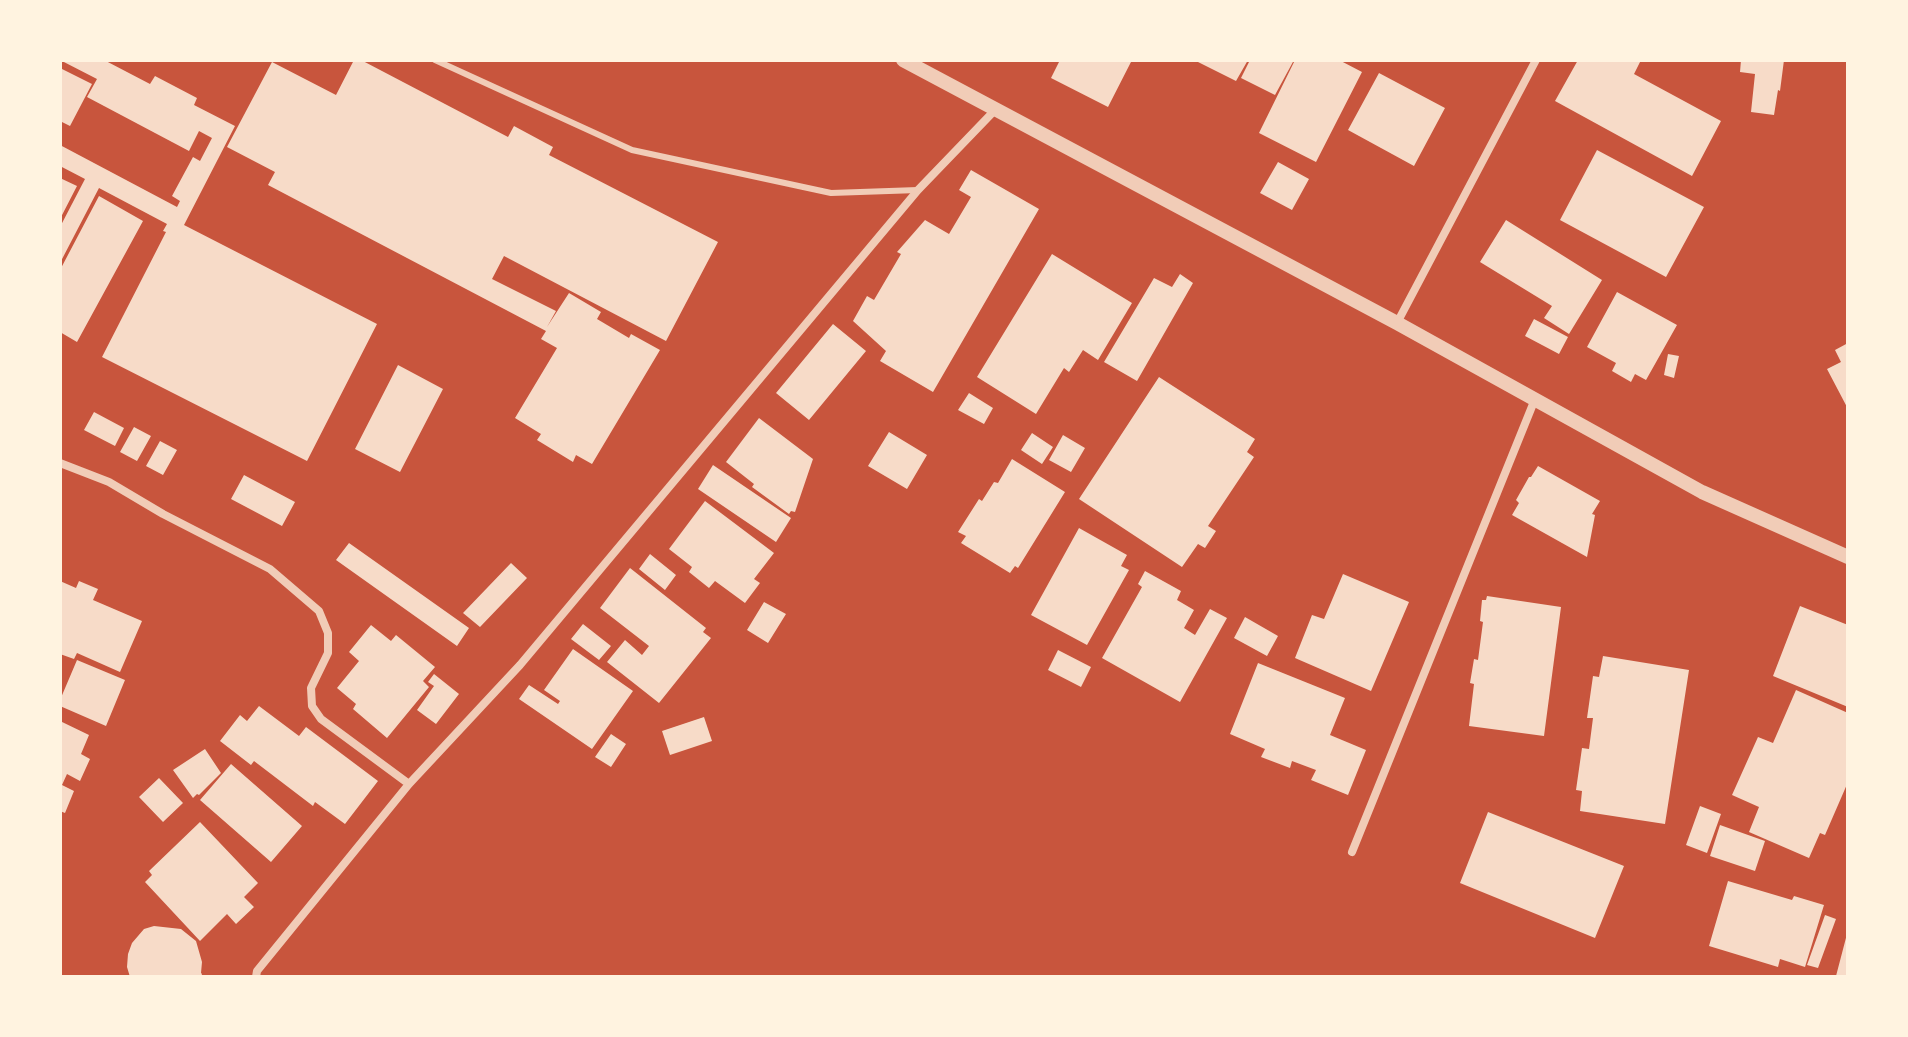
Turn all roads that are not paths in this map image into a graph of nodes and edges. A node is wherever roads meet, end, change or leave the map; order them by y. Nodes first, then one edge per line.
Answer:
1 (435, 60) edge
2 (903, 60) edge
3 (1536, 60) edge
4 (996, 109) junction
5 (918, 190) junction
6 (1397, 323) junction
7 (1535, 399) junction
8 (60, 463) edge
9 (1848, 557) edge
10 (409, 784) junction
11 (1352, 852) dead end
12 (256, 977) edge

1 - 5 lane
2 - 4 street
3 - 6 street
4 - 5 street
4 - 6 street
5 - 10 street
6 - 7 street
7 - 9 street
7 - 11 street
8 - 10 street
10 - 12 street

